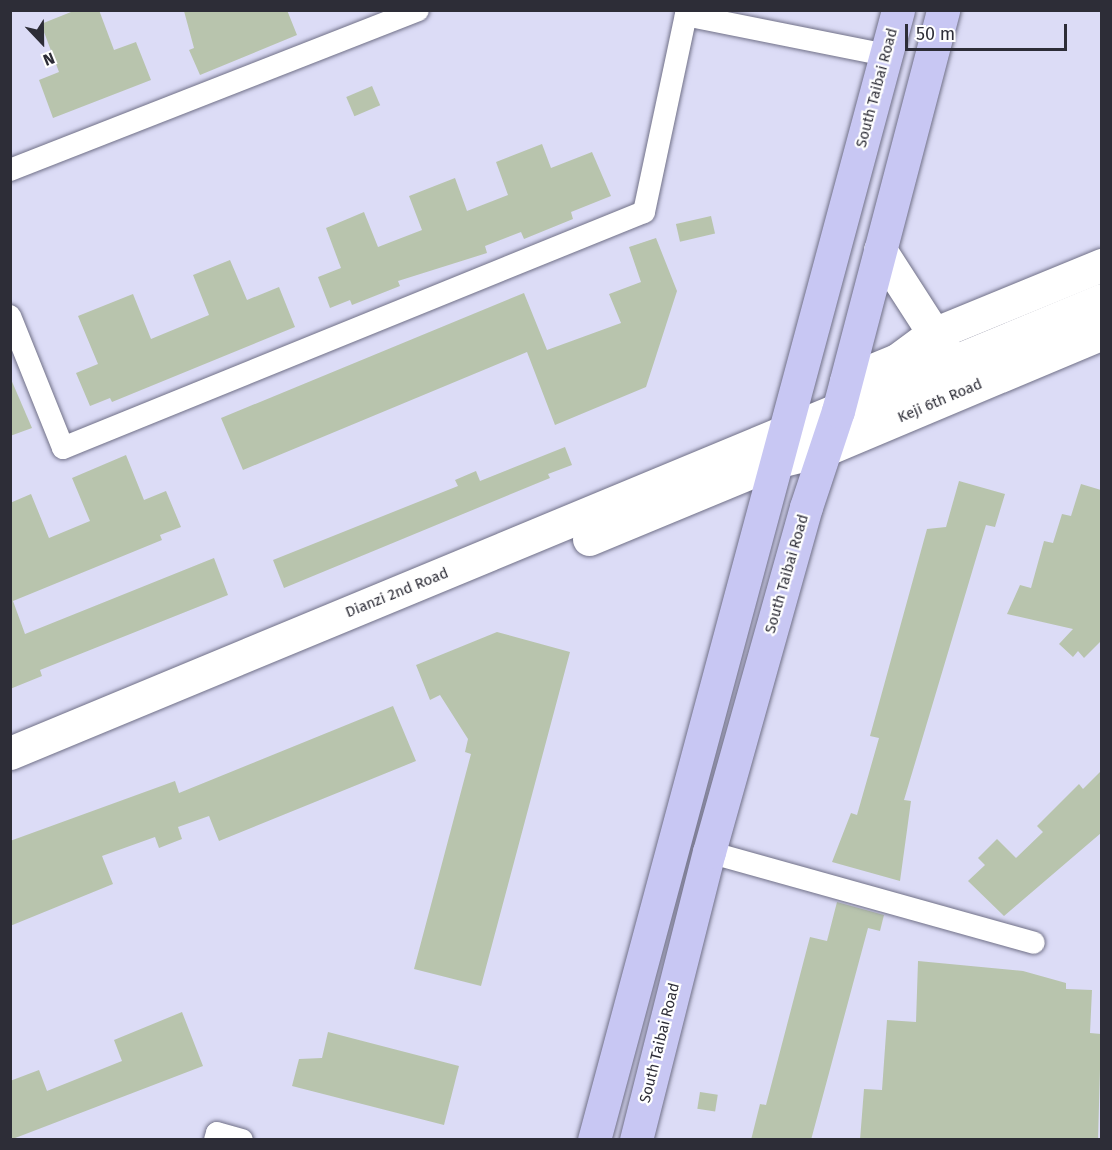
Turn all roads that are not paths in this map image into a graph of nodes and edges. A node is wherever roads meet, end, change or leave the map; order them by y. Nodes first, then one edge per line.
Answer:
1 (418, 10) edge
2 (898, 10) edge
3 (943, 10) edge
4 (686, 13) edge
5 (886, 55) junction
6 (10, 170) edge
7 (880, 250) junction
8 (1101, 265) edge
9 (1101, 300) edge
10 (10, 316) edge
11 (1101, 333) edge
12 (931, 335) junction
13 (1101, 352) edge
14 (953, 362) junction
15 (842, 396) junction
16 (780, 448) junction
17 (821, 460) junction
18 (10, 753) edge
19 (10, 776) edge
20 (709, 852) junction
21 (1034, 944) dead end
22 (215, 1140) edge
23 (242, 1140) edge
24 (594, 1140) edge
25 (636, 1140) edge

1 - 6 street
2 - 5 main road, South Taibai Road
3 - 7 main road, South Taibai Road
4 - 5 street
4 - 10 street
5 - 16 main road, South Taibai Road
7 - 12 main road
7 - 15 main road, South Taibai Road
8 - 12 main road
9 - 14 main road, Keji 6th Road
11 - 17 main road, Keji 6th Road
12 - 14 main road
12 - 15 main road
13 - 17 main road
14 - 15 main road, Keji 6th Road
15 - 16 main road, Keji 6th Road
15 - 17 main road, South Taibai Road
16 - 17 main road, Keji 6th Road
16 - 18 main road, Dianzi 2nd Road
16 - 19 main road, Dianzi 2nd Road
16 - 24 main road, South Taibai Road
17 - 20 main road, South Taibai Road
20 - 21 street
20 - 25 main road, South Taibai Road
22 - 23 street

